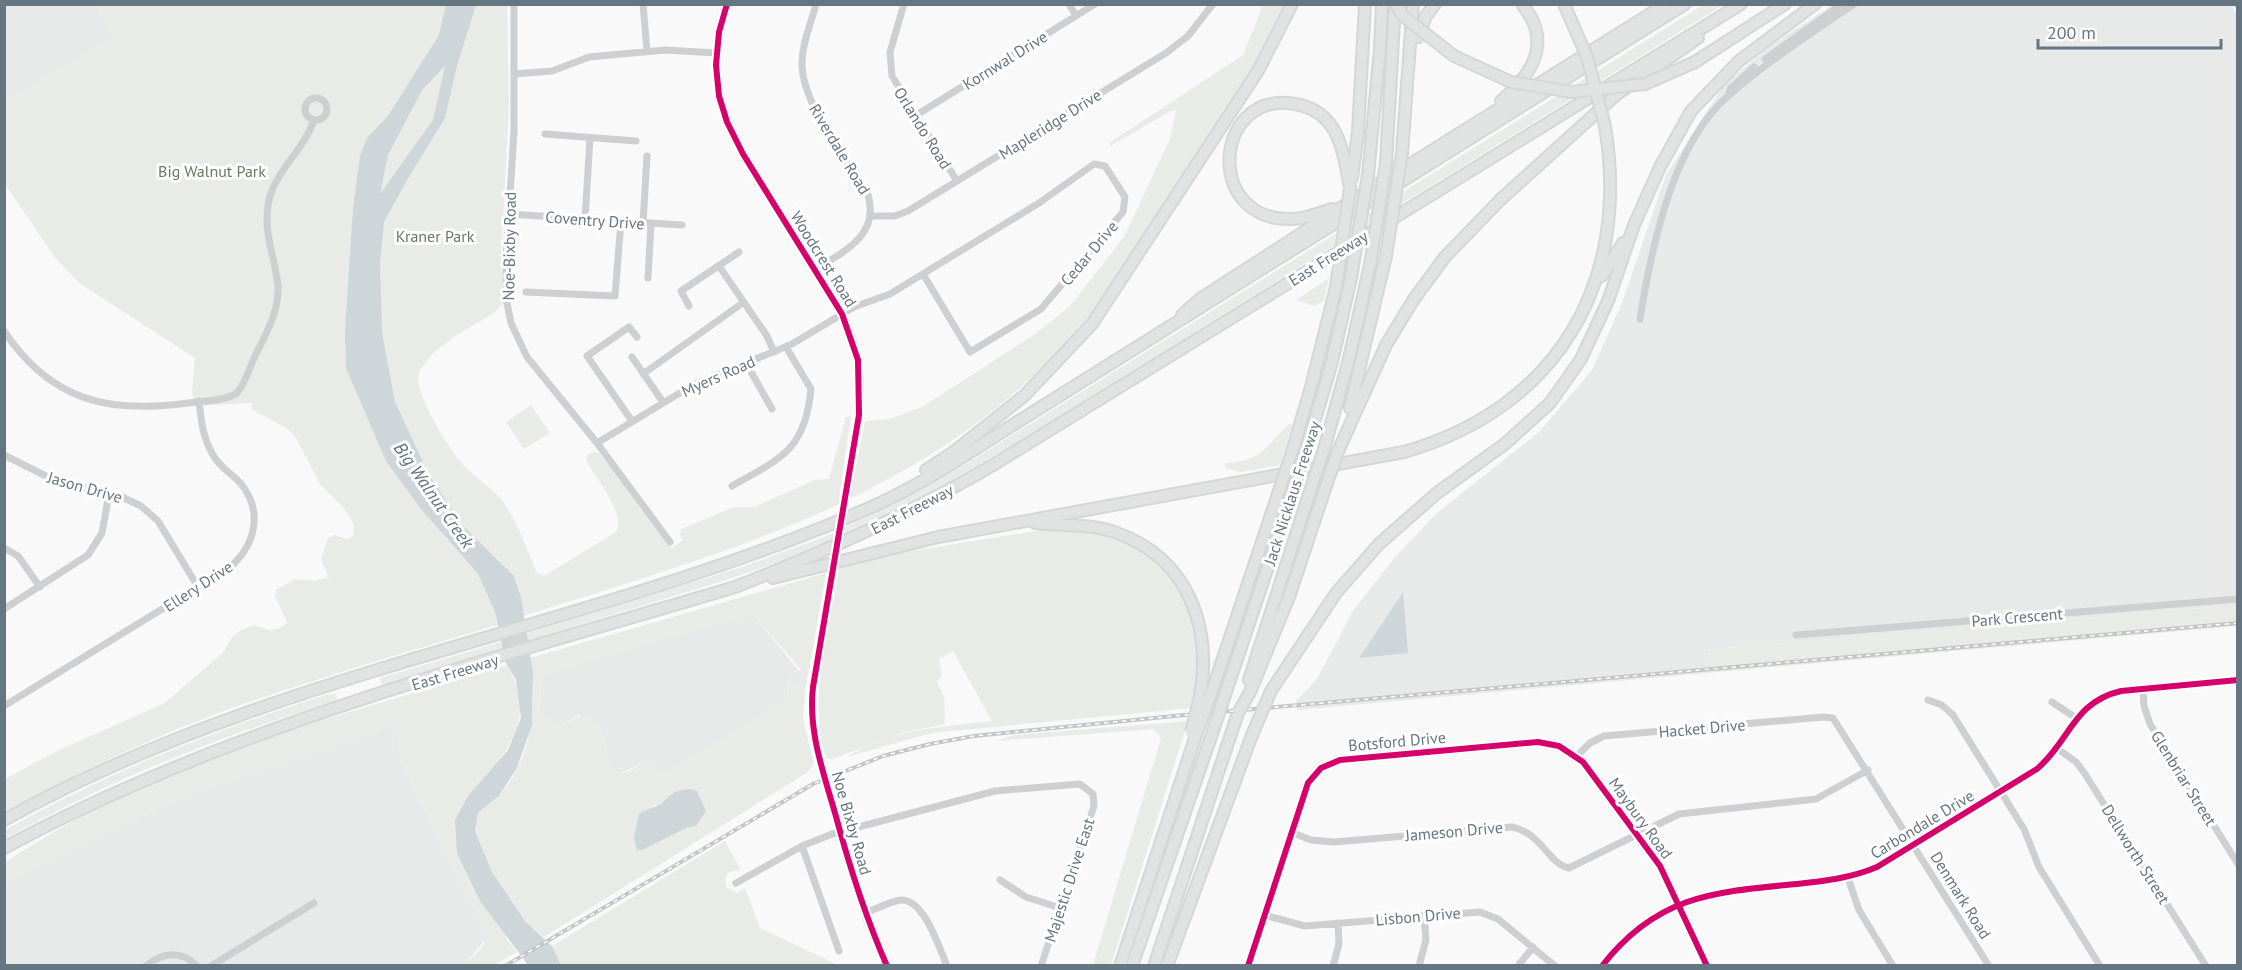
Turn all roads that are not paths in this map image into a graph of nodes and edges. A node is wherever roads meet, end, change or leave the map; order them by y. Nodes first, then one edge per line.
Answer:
1 (514, 4) edge
2 (643, 4) edge
3 (727, 4) edge
4 (816, 4) edge
5 (904, 4) edge
6 (1069, 4) edge
7 (1095, 4) edge
8 (1213, 4) edge
9 (1292, 4) edge
10 (1365, 4) edge
11 (1382, 4) edge
12 (1396, 4) edge
13 (1413, 4) edge
14 (1436, 4) edge
15 (1522, 4) edge
16 (1564, 4) edge
17 (1666, 4) edge
18 (1685, 4) edge
19 (1743, 4) edge
20 (1785, 4) edge
21 (1815, 4) edge
22 (1842, 4) edge
23 (1854, 4) edge
24 (1076, 16) junction
25 (647, 51) junction
26 (716, 52) junction
27 (1409, 72) junction
28 (514, 74) junction
29 (1728, 96) junction
30 (915, 116) junction
31 (314, 120) dead end
32 (1464, 130) junction
33 (545, 134) dead end
34 (590, 138) junction
35 (636, 141) dead end
36 (647, 156) dead end
37 (957, 182) junction
38 (1350, 188) junction
39 (1347, 204) junction
40 (508, 214) junction
41 (871, 216) junction
42 (585, 219) junction
43 (621, 221) junction
44 (647, 223) junction
45 (682, 225) dead end
46 (1634, 225) junction
47 (739, 252) dead end
48 (719, 266) junction
49 (815, 269) junction
50 (923, 274) junction
51 (648, 278) dead end
52 (526, 292) dead end
53 (1591, 294) junction
54 (744, 302) junction
55 (689, 306) dead end
56 (842, 314) junction
57 (1640, 319) dead end
58 (4, 331) edge
59 (638, 337) dead end
60 (1155, 337) junction
61 (786, 347) junction
62 (774, 351) junction
63 (632, 357) dead end
64 (746, 363) junction
65 (644, 374) junction
66 (199, 401) junction
67 (663, 402) junction
68 (772, 409) dead end
69 (632, 422) junction
70 (597, 443) junction
71 (1339, 449) junction
72 (4, 456) edge
73 (732, 486) dead end
74 (110, 494) junction
75 (1023, 521) junction
76 (803, 535) junction
77 (670, 542) dead end
78 (4, 548) edge
79 (40, 587) junction
80 (198, 587) junction
81 (735, 587) junction
82 (2238, 599) edge
83 (4, 609) edge
84 (1796, 635) dead end
85 (2238, 680) edge
86 (814, 684) joint
87 (2143, 688) junction
88 (1248, 692) junction
89 (1205, 696) junction
90 (1928, 700) dead end
91 (2052, 702) dead end
92 (4, 706) edge
93 (1833, 718) joint
94 (2076, 718) junction
95 (2058, 749) junction
96 (1577, 756) junction
97 (1868, 770) junction
98 (2001, 791) junction
99 (4, 820) edge
100 (840, 832) junction
101 (1293, 833) junction
102 (1637, 834) junction
103 (1914, 845) junction
104 (802, 846) junction
105 (4, 848) edge
106 (2238, 864) edge
107 (1848, 878) junction
108 (1000, 880) dead end
109 (736, 883) dead end
110 (314, 903) dead end
111 (1678, 905) junction
112 (1060, 908) junction
113 (865, 913) junction
114 (1264, 915) junction
115 (1424, 915) junction
116 (1338, 923) junction
117 (1533, 947) junction
118 (839, 951) dead end
119 (146, 966) edge
120 (197, 966) edge
121 (211, 966) edge
122 (887, 966) edge
123 (947, 966) edge
124 (1041, 966) edge
125 (1120, 966) edge
126 (1132, 966) edge
127 (1154, 966) edge
128 (1167, 966) edge
129 (1248, 966) edge
130 (1333, 966) edge
131 (1419, 966) edge
132 (1518, 966) edge
133 (1555, 966) edge
134 (1602, 966) edge
135 (1707, 966) edge
136 (1893, 966) edge
137 (1989, 966) edge
138 (2100, 966) edge
139 (2206, 966) edge

1 - 28 street, Noe-Bixby Road
2 - 25 street
3 - 26 street, Woodcrest Road
4 - 41 street, Riverdale Road
5 - 30 street, Orlando Road
6 - 24 street
7 - 24 street, Kornwal Drive
8 - 37 street, Mapleridge Drive
9 - 76 highway
10 - 38 highway
11 - 126 highway, Jack Nicklaus Freeway, bridge
12 - 20 highway, bridge
12 - 88 highway, Jack Nicklaus Freeway, bridge
13 - 27 highway
14 - 27 highway
15 - 32 highway
16 - 53 highway, bridge
17 - 32 highway
18 - 60 highway, East Freeway
19 - 71 highway
19 - 81 highway, East Freeway
21 - 46 highway
22 - 29 street
23 - 29 street
24 - 30 street, Kornwal Drive
25 - 26 street
25 - 28 street
26 - 49 street, Woodcrest Road
27 - 71 highway, bridge
28 - 40 street, Noe-Bixby Road
29 - 57 street
30 - 37 street, Orlando Road
31 - 66 street
32 - 39 highway
33 - 34 street
34 - 35 street
34 - 42 street
36 - 44 street
37 - 41 street, Mapleridge Drive
38 - 39 highway
38 - 89 highway, bridge
39 - 60 highway
40 - 42 street, Coventry Drive
40 - 70 street, Noe-Bixby Road
41 - 49 street, Riverdale Road
42 - 43 street, Coventry Drive
43 - 44 street, Coventry Drive
43 - 52 street
44 - 45 street, Coventry Drive
44 - 51 street
46 - 53 highway
46 - 128 highway, bridge
47 - 48 street
48 - 54 street
48 - 55 street
49 - 56 street, Woodcrest Road
50 - 50 street, Cedar Drive
50 - 56 street, Cedar Drive
53 - 75 highway
54 - 62 street
54 - 65 street
56 - 61 street, Myers Road
56 - 86 street, Woodcrest Road, bridge
58 - 66 street
59 - 69 street
60 - 76 highway, East Freeway
61 - 62 street, Myers Road
61 - 73 street
62 - 64 street, Myers Road
63 - 65 street
64 - 67 street, Myers Road
64 - 68 street
65 - 67 street
66 - 80 street, Ellery Drive
67 - 69 street, Myers Road
69 - 70 street, Myers Road
70 - 77 street, Noe-Bixby Road
71 - 88 highway, bridge
72 - 74 street, Jason Drive
74 - 79 street
74 - 80 street, Jason Drive
75 - 81 highway
75 - 89 highway
76 - 99 highway, East Freeway
78 - 79 street
79 - 83 street
80 - 92 street, Ellery Drive
81 - 105 highway, East Freeway
82 - 84 street, Park Crescent
85 - 87 street, Carbondale Drive
86 - 100 street, Noe Bixby Road
87 - 94 street, Carbondale Drive
87 - 106 street, Glenbriar Street
88 - 127 highway, Jack Nicklaus Freeway, bridge
89 - 125 highway, bridge
90 - 98 street
91 - 94 street
93 - 96 street, Hacket Drive
93 - 97 street, Denmark Road
94 - 95 street, Carbondale Drive
95 - 98 street, Carbondale Drive
95 - 139 street, Dellworth Street
96 - 101 street, Botsford Drive
96 - 102 street, Maybury Road
97 - 102 street, Jameson Drive
97 - 103 street, Denmark Road
98 - 103 street, Carbondale Drive
98 - 138 street
100 - 104 street
100 - 112 street, Majestic Drive East
100 - 113 street, Noe Bixby Road
101 - 102 street, Jameson Drive
101 - 114 street, Botsford Drive
102 - 111 street, Maybury Road
103 - 107 street, Carbondale Drive
103 - 137 street, Denmark Road
104 - 109 street
104 - 118 street
107 - 111 street, Carbondale Drive
107 - 136 street
108 - 112 street
110 - 121 street
111 - 134 street, Carbondale Drive
111 - 135 street, Maybury Road
112 - 124 street, Majestic Drive East
113 - 122 street, Noe Bixby Road
113 - 123 street
114 - 116 street, Lisbon Drive
114 - 129 street, Botsford Drive
115 - 116 street, Lisbon Drive
115 - 117 street, Lisbon Drive
115 - 131 street
116 - 130 street
117 - 132 street
117 - 133 street, Lisbon Drive
119 - 120 street

